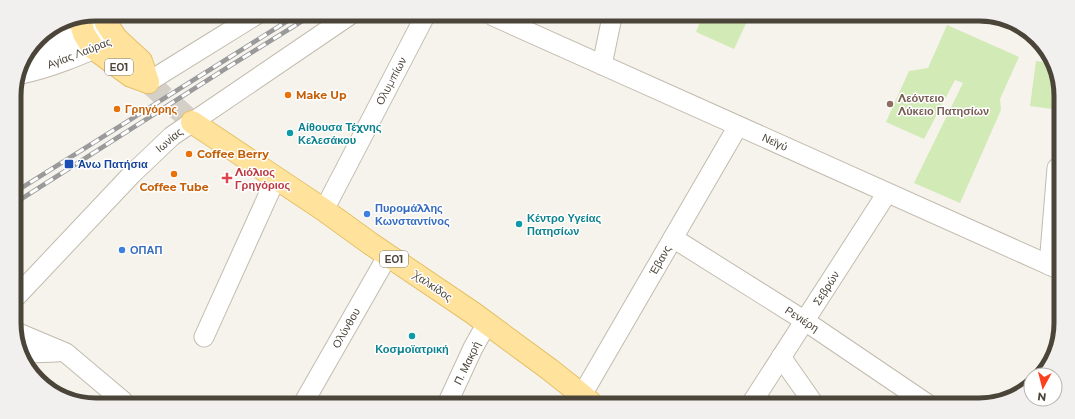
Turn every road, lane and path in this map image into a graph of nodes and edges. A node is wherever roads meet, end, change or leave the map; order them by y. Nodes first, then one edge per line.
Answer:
1 (246, 21) edge
2 (341, 21) edge
3 (422, 21) edge
4 (504, 21) edge
5 (611, 21) edge
6 (109, 25) edge
7 (86, 33) edge
8 (37, 51) edge
9 (602, 64) junction
10 (25, 72) edge
11 (148, 82) junction
12 (192, 122) junction
13 (738, 126) junction
14 (276, 178) junction
15 (887, 193) junction
16 (324, 210) junction
17 (672, 238) junction
18 (1054, 242) edge
19 (388, 255) junction
20 (1053, 267) edge
21 (21, 292) edge
22 (805, 321) junction
23 (487, 324) junction
24 (22, 335) edge
25 (204, 337) dead end
26 (26, 350) edge
27 (66, 353) junction
28 (782, 357) junction
29 (118, 398) edge
30 (306, 398) edge
31 (450, 398) edge
32 (585, 398) edge
33 (587, 398) edge
34 (755, 398) edge
35 (810, 398) edge
36 (919, 398) edge

1 - 11 street
2 - 12 street, Ιωνίας
3 - 16 street, Ολυμπίων
4 - 9 street, Νεϊγύ
5 - 9 street
6 - 7 street, Αγίας Λαύρας
6 - 11 main road, ΕΟ1
7 - 8 street, Αγίας Λαύρας
7 - 10 street, Αγίας Λαύρας
7 - 11 main road, ΕΟ1
9 - 13 street, Νεϊγύ
12 - 14 main road, Χαλκίδος / ΕΟ1
12 - 21 street, Ιωνίας
13 - 15 street, Νεϊγύ
13 - 17 street, Έβανς
14 - 16 main road, Χαλκίδος / ΕΟ1
14 - 25 street
15 - 20 street, Νεϊγύ
15 - 22 street, Σεβρών
16 - 19 main road, Χαλκίδος / ΕΟ1
17 - 22 street, Ρενιέρη
17 - 33 street, Έβανς
18 - 20 street
19 - 23 main road, Χαλκίδος / ΕΟ1
19 - 30 street, Ολύνθου
22 - 28 street, Σεβρών
22 - 36 street, Ρενιέρη
23 - 31 street, Π. Μακρή
23 - 32 main road, Χαλκίδος / ΕΟ1
24 - 27 street
26 - 27 street
27 - 29 street
28 - 34 street, Σεβρών
28 - 35 street

